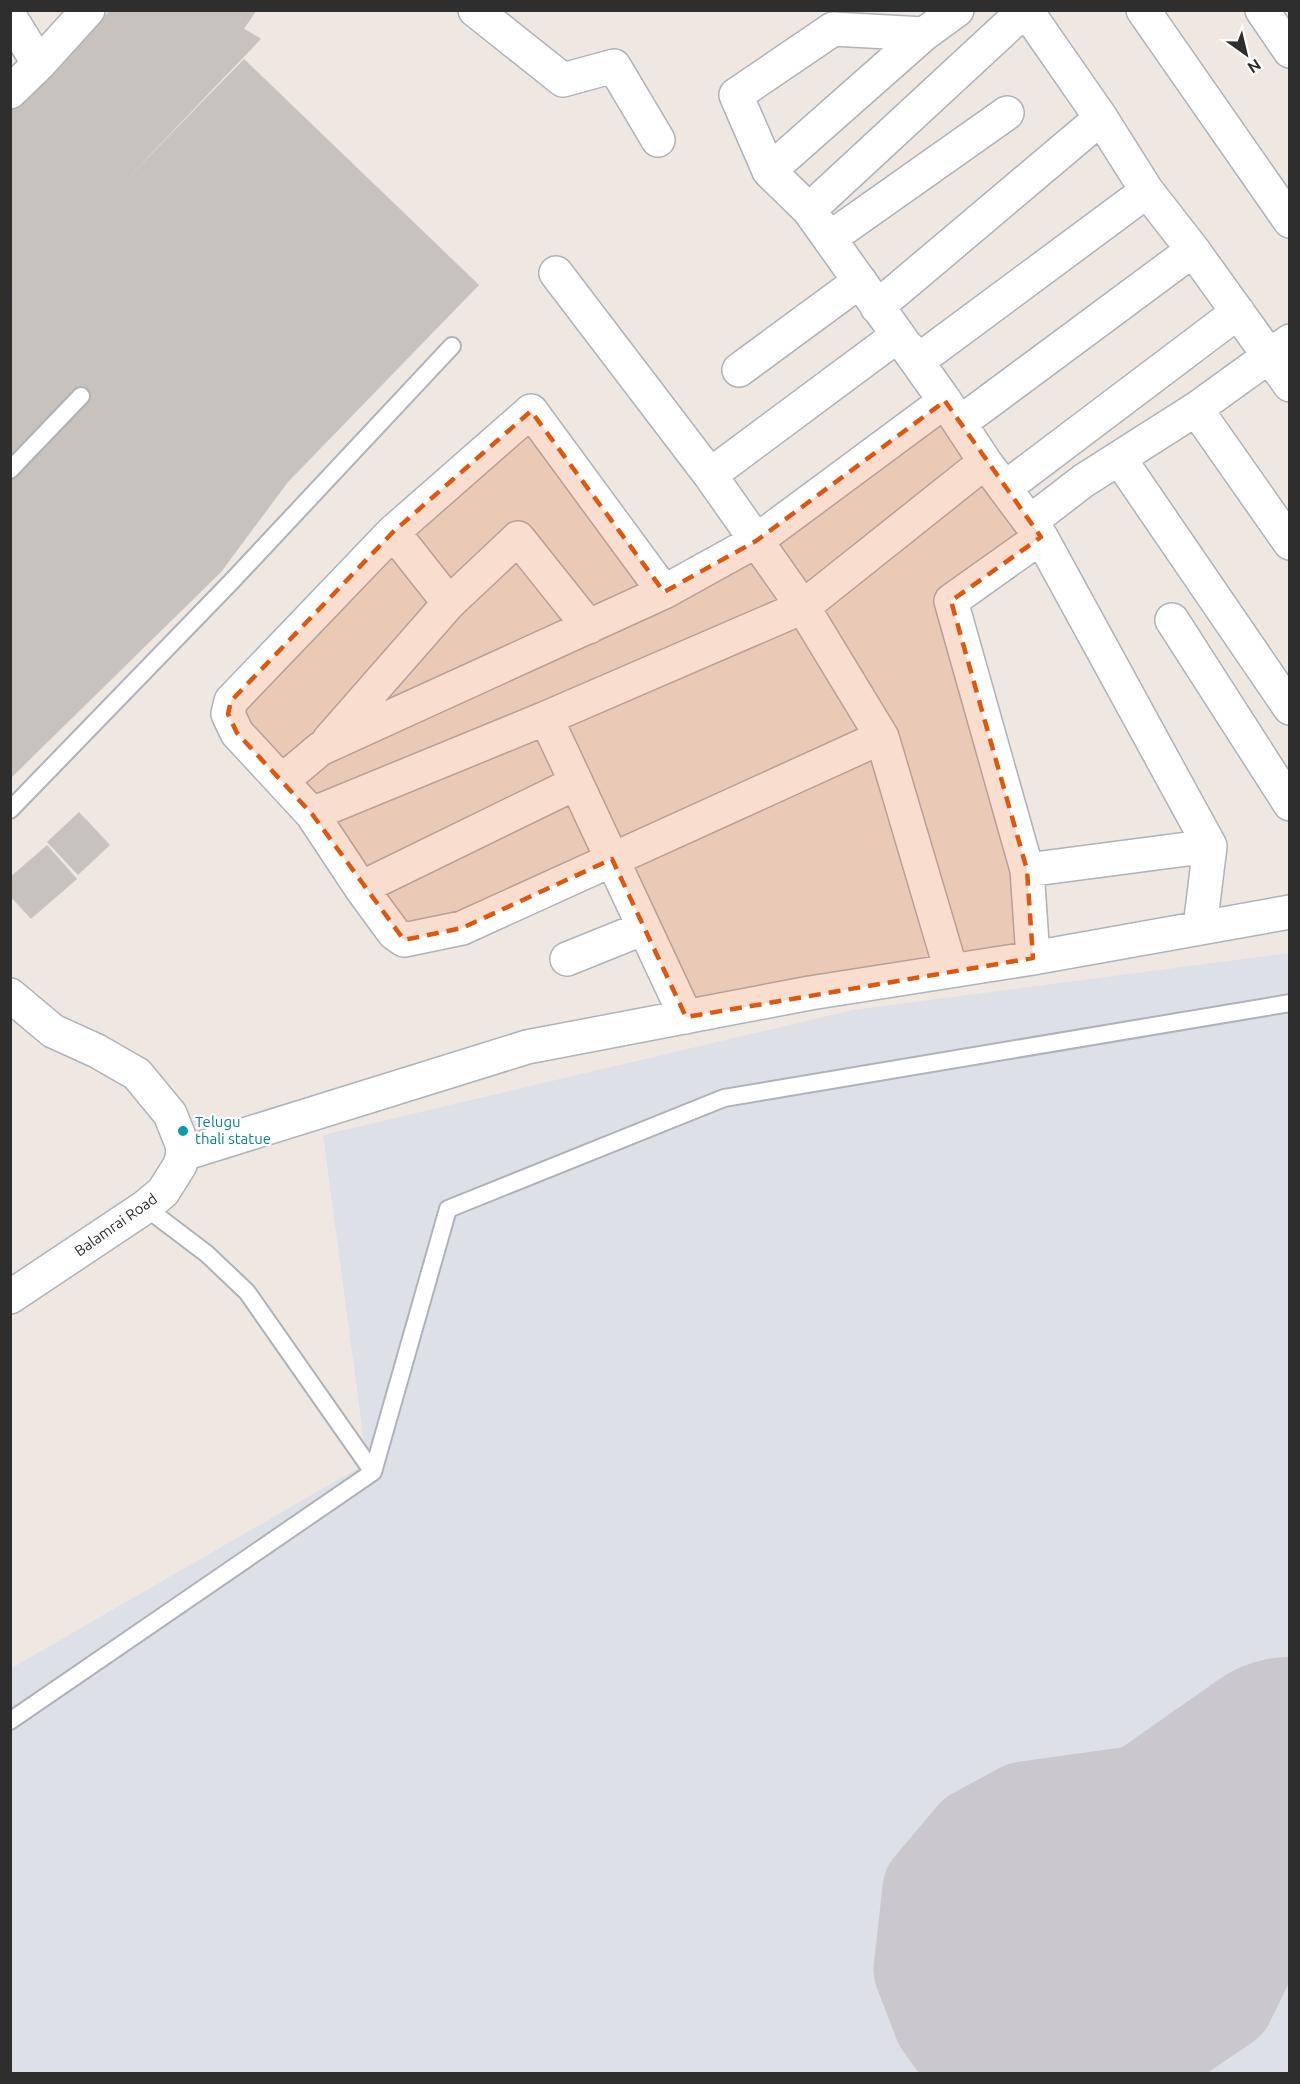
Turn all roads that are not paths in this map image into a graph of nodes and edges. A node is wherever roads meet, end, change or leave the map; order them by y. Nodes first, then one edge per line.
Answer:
1 (475, 10) edge
2 (957, 10) edge
3 (1026, 10) edge
4 (1143, 10) edge
5 (1262, 10) edge
6 (82, 13) edge
7 (10, 17) edge
8 (924, 34) junction
9 (1290, 51) edge
10 (39, 64) junction
11 (10, 92) edge
12 (1007, 114) dead end
13 (1101, 118) junction
14 (658, 140) dead end
15 (769, 171) junction
16 (1147, 191) junction
17 (809, 210) junction
18 (1290, 221) edge
19 (830, 238) junction
20 (1193, 250) junction
21 (556, 273) dead end
22 (869, 294) junction
23 (1238, 312) junction
24 (897, 336) junction
25 (452, 346) dead end
26 (1279, 348) edge
27 (740, 370) dead end
28 (1290, 385) edge
29 (81, 396) dead end
30 (945, 401) junction
31 (1196, 410) junction
32 (1119, 458) junction
33 (985, 462) junction
34 (10, 470) edge
35 (710, 475) junction
36 (1005, 488) junction
37 (393, 532) junction
38 (1041, 537) junction
39 (756, 540) junction
40 (1290, 543) edge
41 (664, 592) junction
42 (448, 603) junction
43 (803, 606) junction
44 (1172, 620) dead end
45 (589, 627) junction
46 (1290, 708) edge
47 (546, 718) junction
48 (882, 737) junction
49 (320, 749) junction
50 (282, 781) junction
51 (576, 783) junction
52 (1290, 804) edge
53 (10, 810) edge
54 (312, 814) junction
55 (1210, 846) junction
56 (612, 859) junction
57 (1027, 870) junction
58 (361, 888) junction
59 (1290, 912) edge
60 (1200, 927) junction
61 (644, 928) junction
62 (1032, 958) junction
63 (567, 959) dead end
64 (951, 970) junction
65 (10, 995) edge
66 (1290, 1003) edge
67 (686, 1017) junction
68 (183, 1154) junction
69 (145, 1207) junction
70 (10, 1298) edge
71 (373, 1472) junction
72 (10, 1720) edge

1 - 14 street
2 - 8 street
3 - 13 street
3 - 17 street
4 - 18 street
5 - 9 street
6 - 10 street
7 - 10 street
8 - 15 street
8 - 15 street
10 - 11 street
12 - 19 street
13 - 16 street
13 - 22 street
15 - 17 street
16 - 20 street
16 - 24 street
17 - 19 street
19 - 22 street
20 - 23 street
20 - 30 street
21 - 35 street
22 - 24 street
22 - 27 street
23 - 26 street
23 - 36 street
24 - 30 street
24 - 35 street
25 - 53 lane
26 - 28 street
26 - 31 street
29 - 34 lane
30 - 33 street
30 - 39 street
31 - 32 street
31 - 40 street
32 - 38 street
32 - 46 street
33 - 36 street
33 - 43 street
35 - 39 street
36 - 38 street
37 - 41 street
37 - 42 street
37 - 50 street
38 - 55 street
38 - 57 street
39 - 41 street
39 - 43 street
41 - 45 street
42 - 45 street
42 - 49 street
43 - 47 street
43 - 48 street
44 - 52 street
45 - 49 street
47 - 51 street
47 - 54 street
48 - 56 street
48 - 64 street
49 - 50 street
50 - 54 street
51 - 56 street
51 - 58 street
54 - 58 street
55 - 57 street
55 - 60 street
56 - 58 street
56 - 61 street
57 - 62 street
59 - 60 street
60 - 62 street
61 - 63 street
61 - 67 street
62 - 64 street
64 - 67 street
65 - 68 street
66 - 71 lane
67 - 68 street
68 - 69 street, Balamrai Road
69 - 70 street, Balamrai Road
69 - 71 lane
71 - 72 lane

